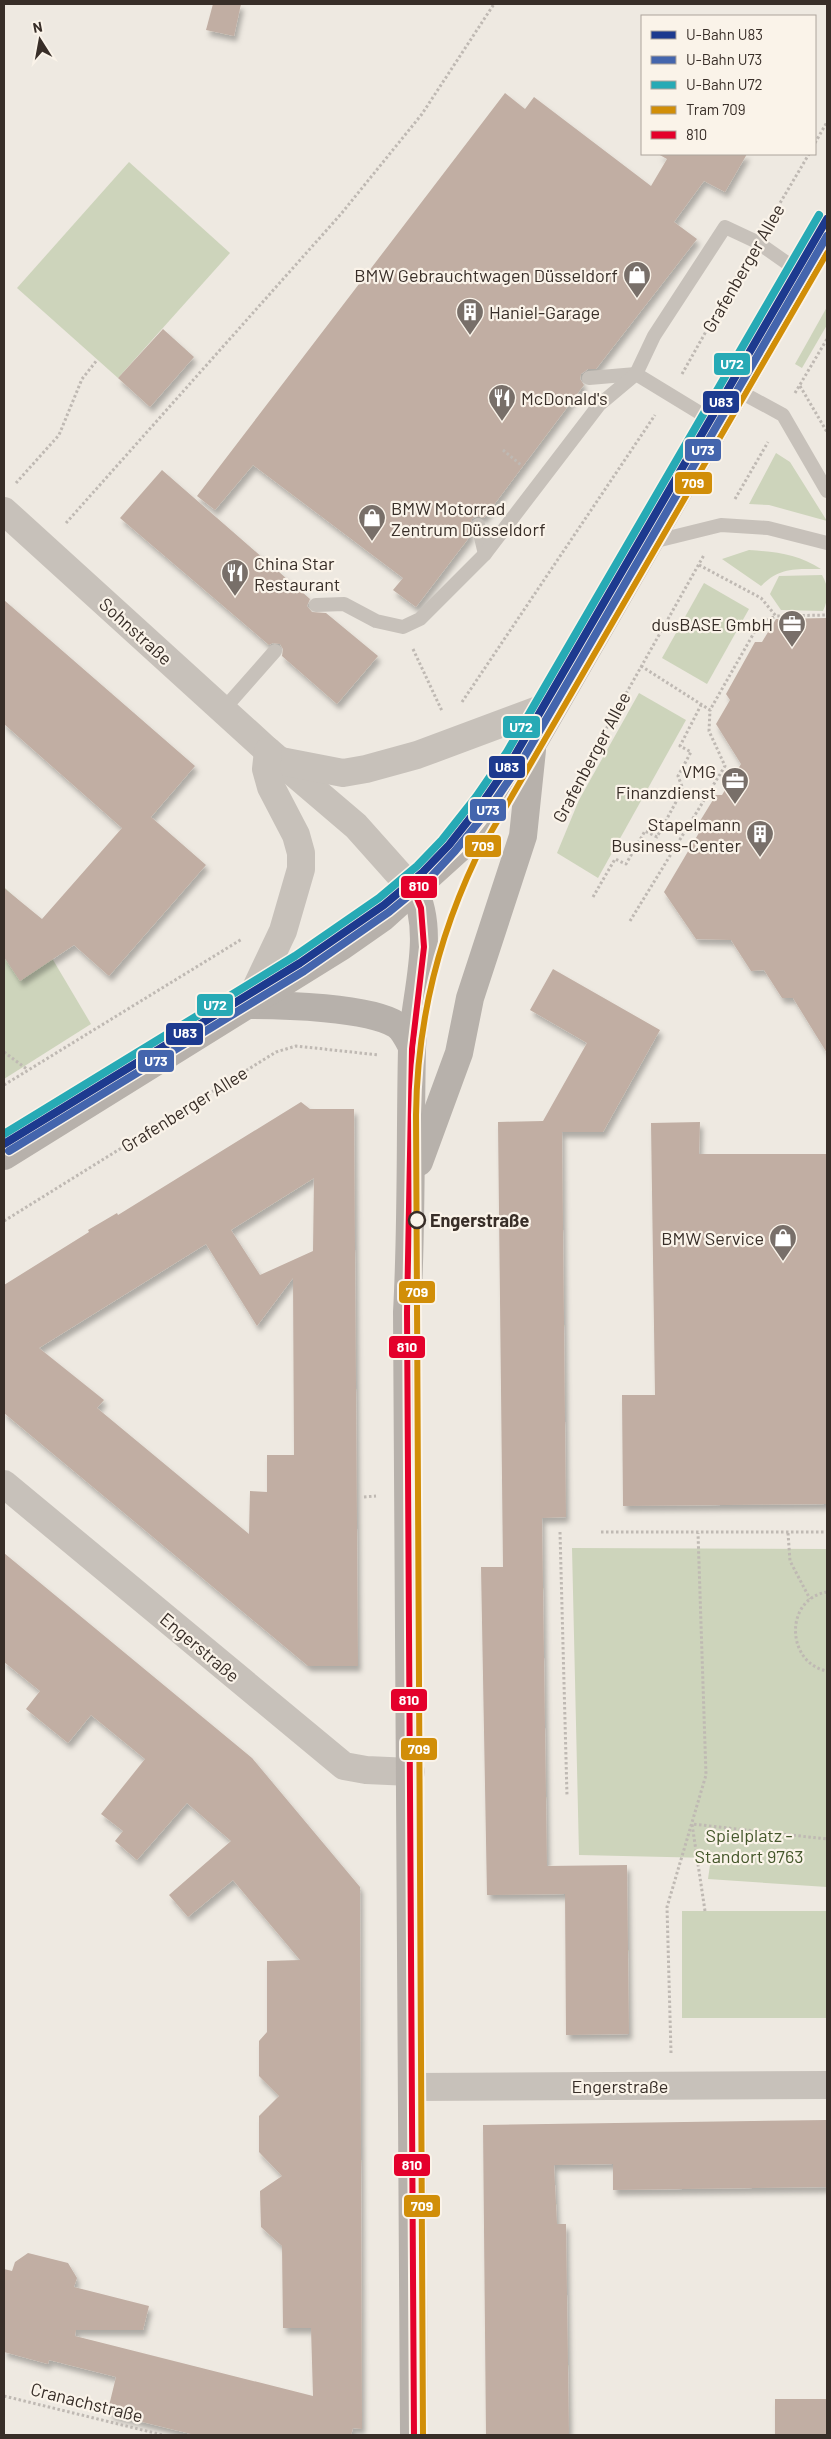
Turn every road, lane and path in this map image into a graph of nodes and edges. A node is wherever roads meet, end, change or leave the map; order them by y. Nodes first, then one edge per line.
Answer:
1 (494, 4) edge
2 (827, 122) edge
3 (816, 141) edge
4 (807, 155) edge
5 (827, 234) edge
6 (757, 242) junction
7 (804, 274) junction
8 (827, 340) edge
9 (97, 360) dead end
10 (636, 374) junction
11 (589, 378) dead end
12 (677, 382) dead end
13 (800, 386) junction
14 (738, 390) junction
15 (796, 391) dead end
16 (658, 412) dead end
17 (718, 424) junction
18 (827, 432) edge
19 (765, 447) dead end
20 (827, 491) edge
21 (7, 500) edge
22 (731, 507) dead end
23 (478, 525) dead end
24 (648, 543) junction
25 (827, 543) edge
26 (44, 548) junction
27 (708, 550) dead end
28 (485, 554) junction
29 (699, 565) junction
30 (316, 605) dead end
31 (827, 615) edge
32 (776, 616) junction
33 (402, 627) junction
34 (276, 651) dead end
35 (641, 666) junction
36 (461, 704) dead end
37 (554, 704) junction
38 (701, 705) junction
39 (223, 710) junction
40 (710, 710) junction
41 (442, 712) dead end
42 (533, 744) junction
43 (274, 756) junction
44 (557, 820) dead end
45 (414, 891) junction
46 (593, 897) dead end
47 (630, 921) dead end
48 (246, 936) dead end
49 (248, 1005) junction
50 (412, 1047) junction
51 (4, 1052) edge
52 (378, 1055) dead end
53 (28, 1070) junction
54 (4, 1085) edge
55 (4, 1156) edge
56 (412, 1180) junction
57 (446, 1220) dead end
58 (4, 1221) edge
59 (474, 1221) dead end
60 (4, 1484) edge
61 (376, 1496) dead end
62 (364, 1497) dead end
63 (560, 1532) dead end
64 (601, 1532) dead end
65 (788, 1532) junction
66 (827, 1532) edge
67 (698, 1533) junction
68 (827, 1592) edge
69 (810, 1599) junction
70 (827, 1671) edge
71 (411, 1772) junction
72 (567, 1796) dead end
73 (692, 1824) junction
74 (827, 1838) edge
75 (705, 1912) dead end
76 (827, 2085) edge
77 (672, 2086) junction
78 (412, 2087) junction
79 (4, 2396) edge
80 (163, 2435) edge
81 (414, 2435) edge

1 - 26 path
2 - 3 path
4 - 6 path, Grafenberger Allee
5 - 7 street
6 - 7 lane
6 - 10 lane
6 - 12 path, Grafenberger Allee
7 - 14 street
8 - 13 path
9 - 21 path
10 - 11 lane
10 - 17 lane
10 - 28 lane
13 - 15 path
13 - 18 path
14 - 17 street
14 - 20 lane
16 - 36 path
17 - 24 street
19 - 22 path
21 - 26 street, Sohnstraße
23 - 28 lane
24 - 25 lane
24 - 37 street
26 - 39 street, Sohnstraße
27 - 29 path, Grafenberger Allee
28 - 33 lane
29 - 32 path
29 - 35 path, Grafenberger Allee
30 - 33 lane
31 - 32 path
32 - 40 path
33 - 41 path
34 - 39 lane
35 - 38 path
35 - 44 path, Grafenberger Allee
37 - 42 street
37 - 43 street
38 - 40 path
38 - 46 path
39 - 43 street, Sohnstraße
40 - 47 path
42 - 45 street
42 - 56 street
43 - 45 street, Sohnstraße
43 - 49 street
45 - 49 street
45 - 50 street
48 - 53 path
49 - 50 street
49 - 55 street
50 - 56 street
51 - 53 path
52 - 58 path, Grafenberger Allee
53 - 54 path
56 - 71 street
57 - 59 path
60 - 71 street, Engerstraße
61 - 62 path
63 - 72 path
64 - 67 path
65 - 66 path
65 - 67 path
65 - 69 path
67 - 73 path
68 - 69 path
69 - 70 path
71 - 78 street
73 - 74 path
73 - 75 path
73 - 77 path
76 - 77 street, Engerstraße
77 - 78 street, Engerstraße
78 - 81 street
79 - 80 path, Cranachstraße

